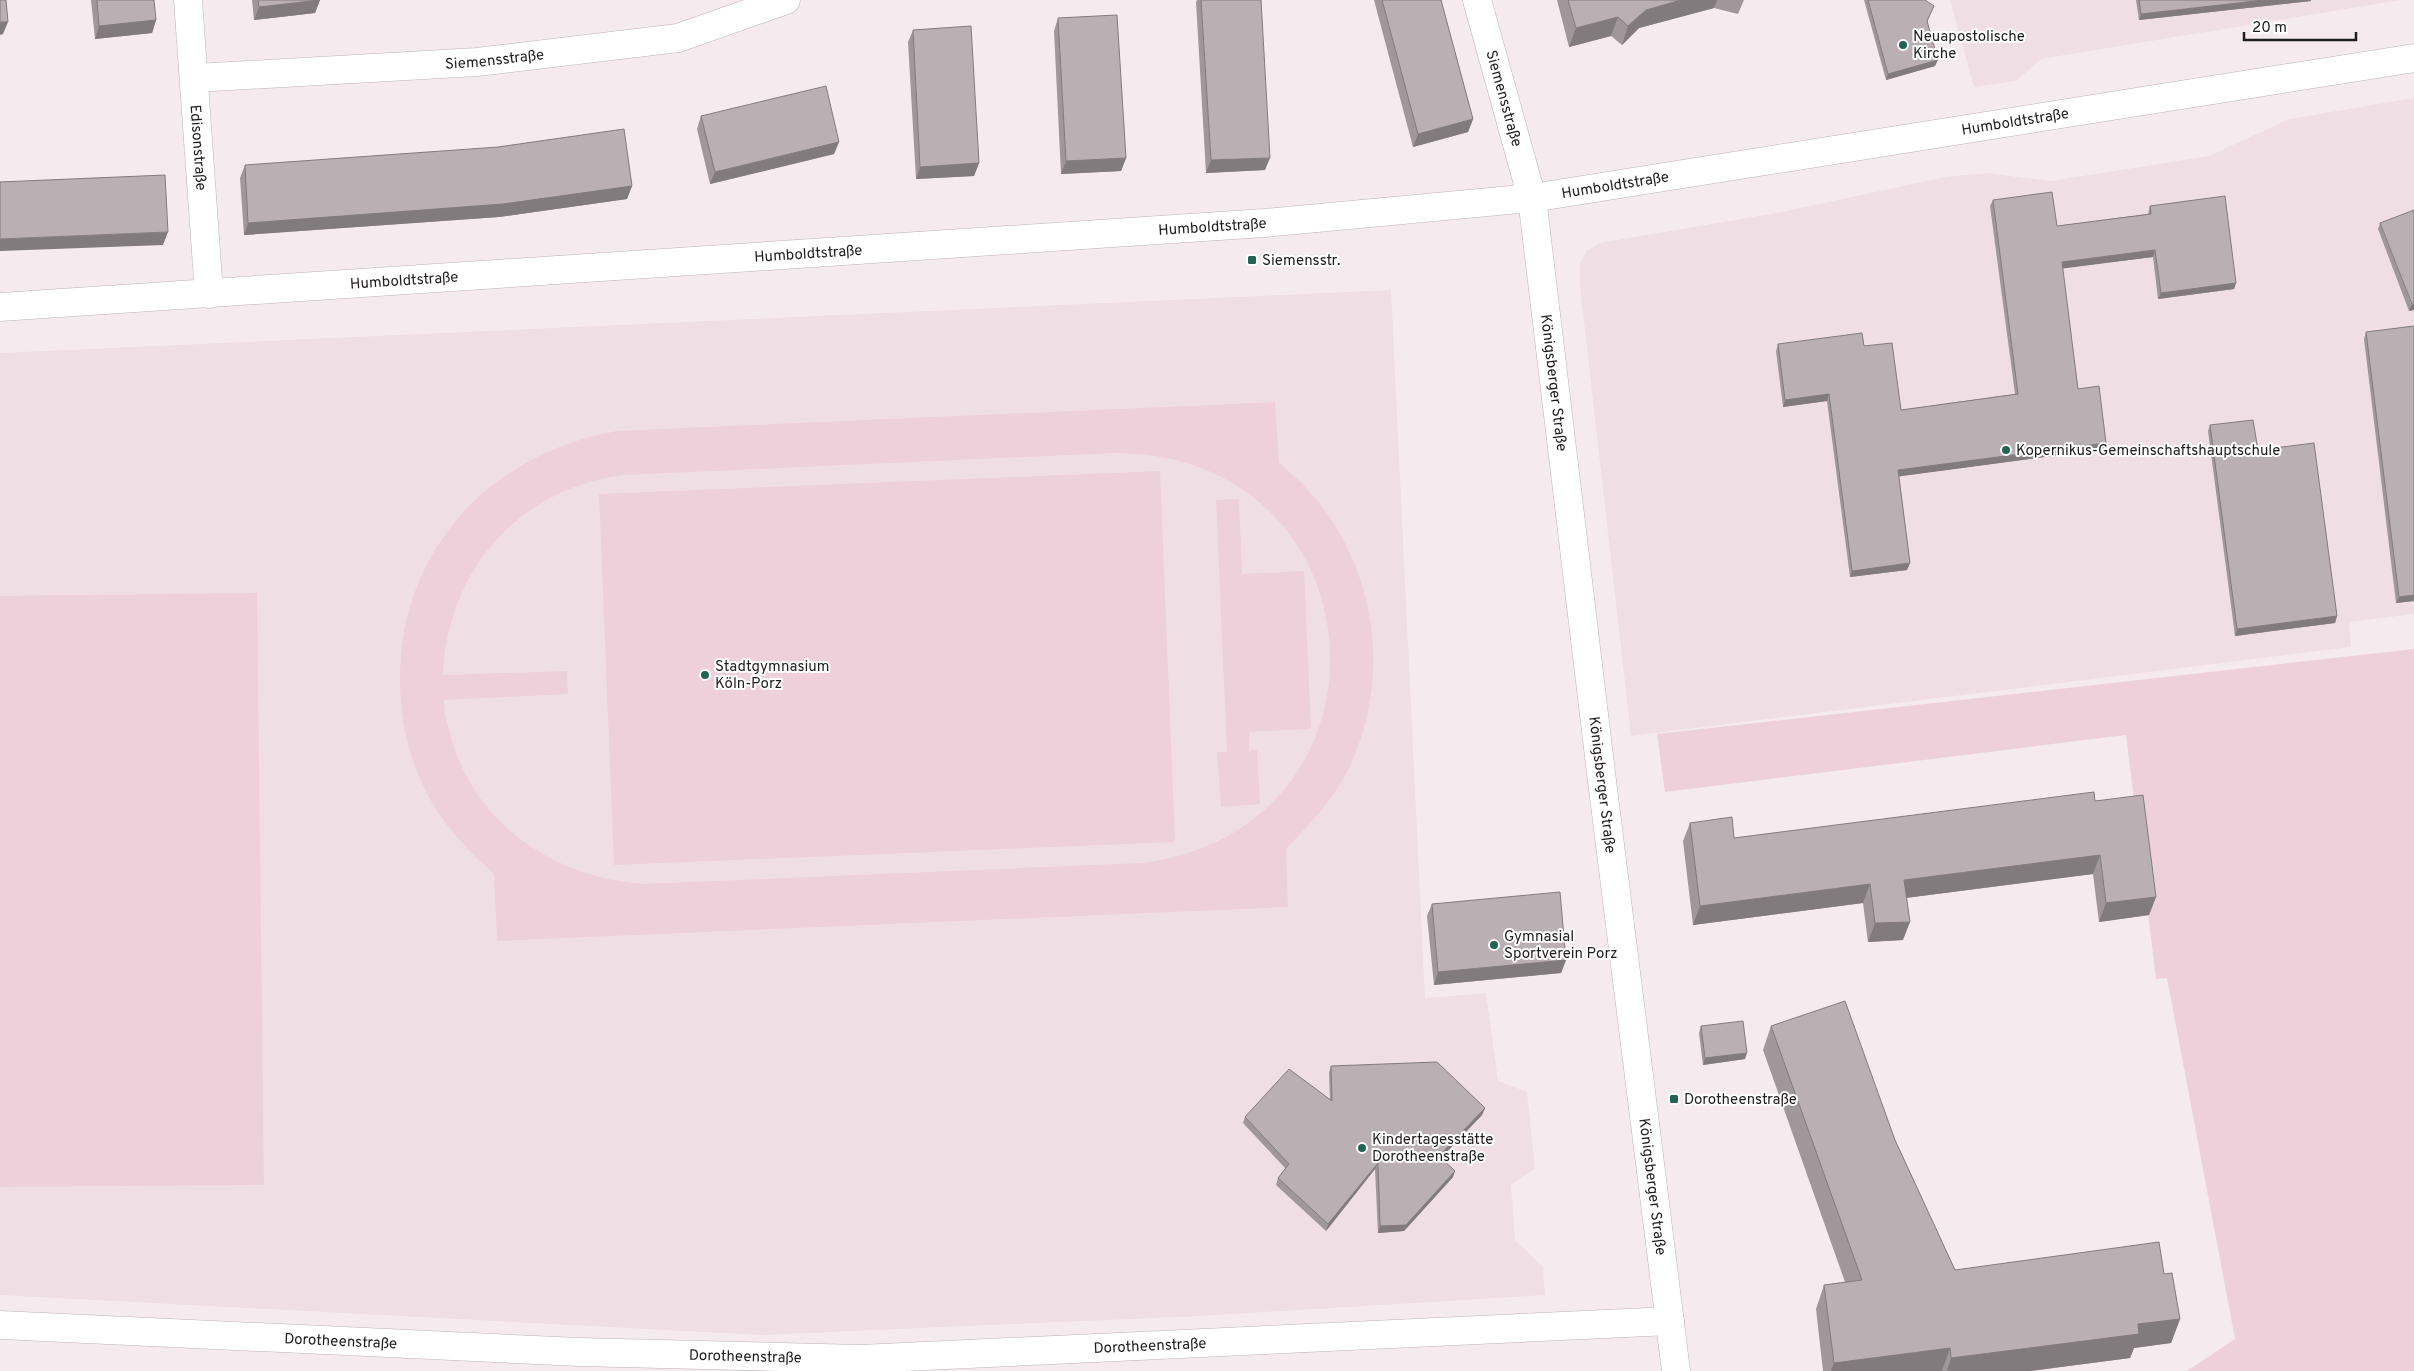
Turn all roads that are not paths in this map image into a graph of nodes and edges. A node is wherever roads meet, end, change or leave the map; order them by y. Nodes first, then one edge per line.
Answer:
1 (188, 0) edge
2 (786, 0) edge
3 (1477, 0) edge
4 (2414, 58) edge
5 (195, 78) junction
6 (1532, 198) junction
7 (209, 294) junction
8 (0, 308) edge
9 (1670, 1321) junction
10 (0, 1325) edge
11 (579, 1362) edge
12 (1676, 1371) edge

1 - 5 street, Edisonstraße
2 - 5 street, Siemensstraße
3 - 6 street, Siemensstraße
4 - 6 street, Humboldtstraße
5 - 7 street, Edisonstraße
6 - 7 street, Humboldtstraße
6 - 9 street, Königsberger Straße
7 - 8 street, Humboldtstraße
9 - 11 street, Dorotheenstraße
9 - 12 street, Königsberger Straße
10 - 11 street, Dorotheenstraße

